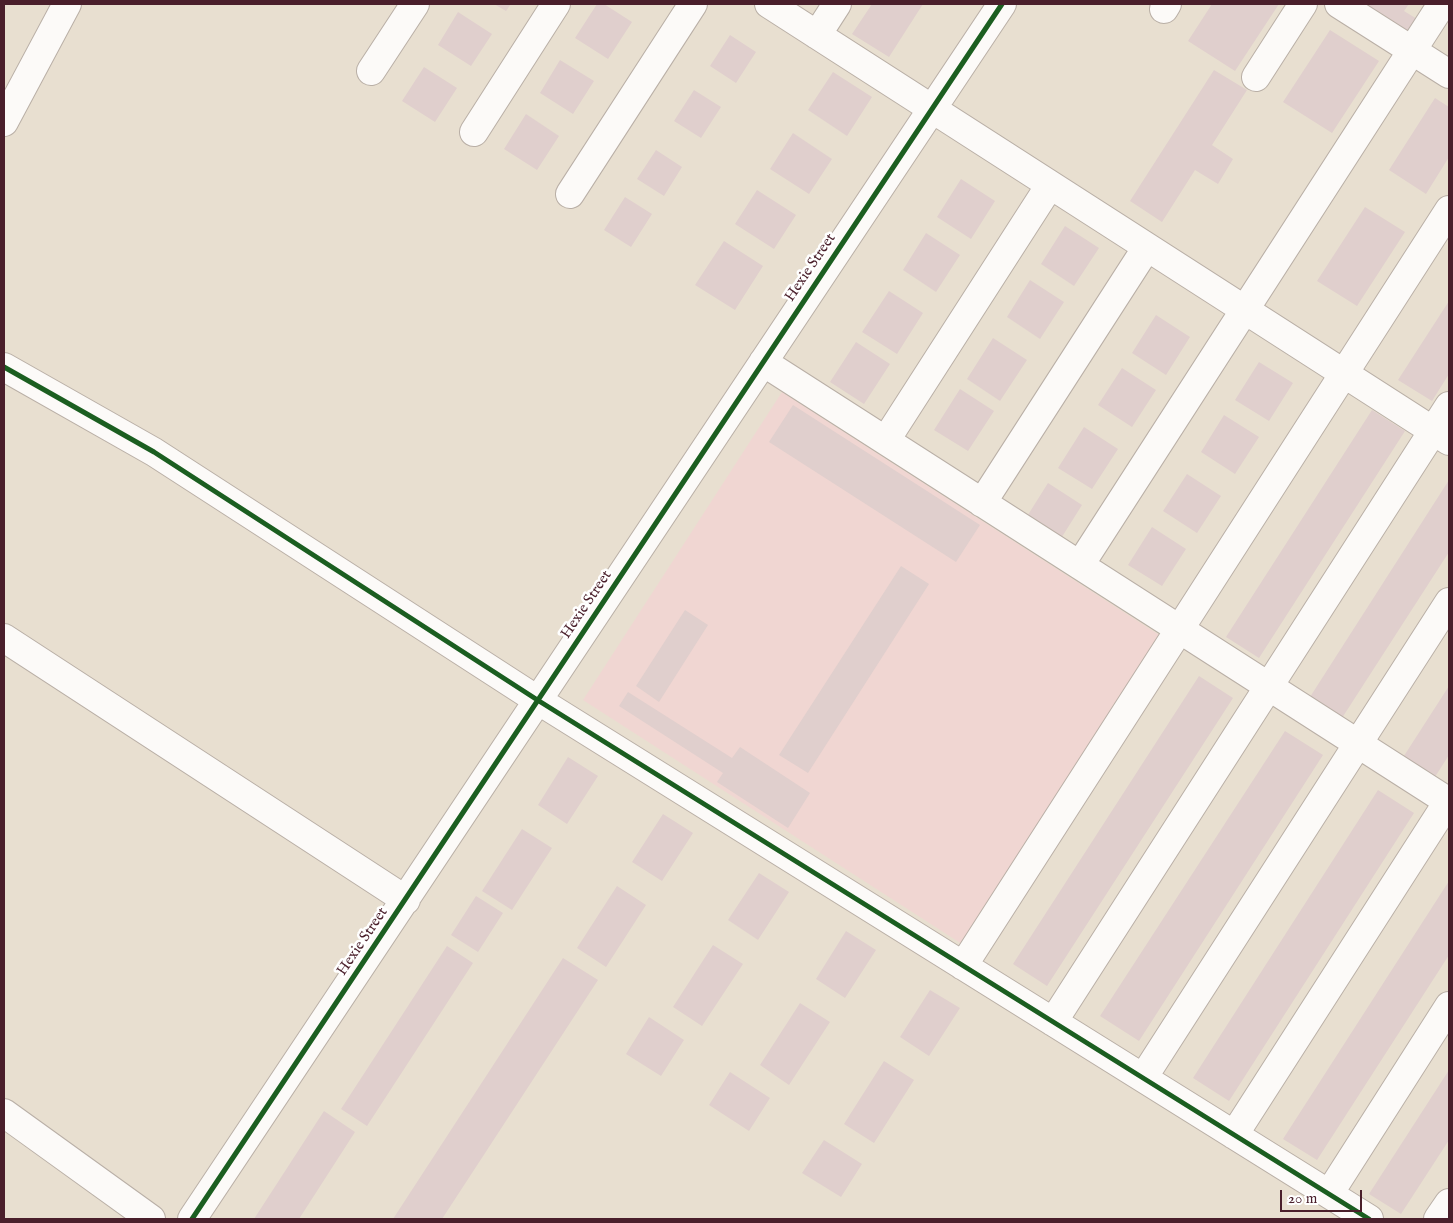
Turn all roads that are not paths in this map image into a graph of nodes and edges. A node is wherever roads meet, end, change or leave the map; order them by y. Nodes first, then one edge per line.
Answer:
1 (66, 4) edge
2 (415, 4) edge
3 (556, 4) edge
4 (693, 4) edge
5 (769, 4) edge
6 (837, 4) edge
7 (1002, 4) edge
8 (1304, 4) edge
9 (1339, 4) edge
10 (1442, 4) edge
11 (817, 35) junction
12 (1412, 50) junction
13 (371, 71) dead end
14 (1449, 74) edge
15 (1256, 77) dead end
16 (932, 108) junction
17 (4, 122) edge
18 (474, 132) dead end
19 (1050, 185) junction
20 (570, 194) dead end
21 (1449, 210) edge
22 (1147, 247) junction
23 (1245, 309) junction
24 (763, 362) junction
25 (4, 367) edge
26 (1344, 373) junction
27 (1449, 406) edge
28 (1441, 435) edge
29 (886, 440) junction
30 (982, 503) junction
31 (1080, 565) junction
32 (1449, 602) edge
33 (1179, 629) junction
34 (4, 638) edge
35 (1269, 687) junction
36 (539, 701) junction
37 (1358, 744) junction
38 (1449, 801) edge
39 (406, 900) junction
40 (962, 966) junction
41 (1449, 1006) edge
42 (1053, 1022) junction
43 (1143, 1078) junction
44 (4, 1113) edge
45 (1234, 1135) junction
46 (1329, 1194) junction
47 (1449, 1202) edge
48 (151, 1219) edge
49 (192, 1219) edge
50 (1369, 1219) edge
51 (1438, 1219) edge

1 - 17 street
2 - 13 street
3 - 18 street
4 - 20 street
5 - 11 street
6 - 11 street
7 - 16 street, Hexie Street
8 - 15 street
9 - 12 street
10 - 12 street
11 - 16 street
12 - 14 street
12 - 23 street
16 - 19 street
16 - 24 street, Hexie Street
19 - 22 street
19 - 29 street
21 - 26 street
22 - 23 street
22 - 30 street
23 - 26 street
23 - 31 street
24 - 29 street
24 - 36 street, Hexie Street
25 - 36 street
26 - 28 street
26 - 33 street
27 - 28 street
28 - 35 street
29 - 30 street
30 - 31 street
31 - 33 street
32 - 37 street
33 - 35 street
33 - 40 street
34 - 39 street
35 - 37 street
35 - 42 street
36 - 39 street, Hexie Street
36 - 40 street
37 - 38 street
37 - 43 street
38 - 45 street
39 - 49 street, Hexie Street
40 - 42 street
41 - 46 street
42 - 43 street
43 - 45 street
44 - 48 street
45 - 46 street
46 - 50 street
47 - 51 street

